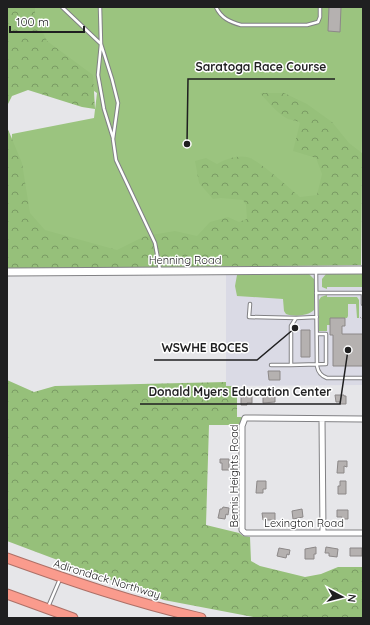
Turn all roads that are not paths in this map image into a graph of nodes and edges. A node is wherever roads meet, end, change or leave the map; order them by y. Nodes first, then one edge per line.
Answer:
1 (62, 7) edge
2 (100, 7) edge
3 (216, 7) edge
4 (320, 7) edge
5 (100, 44) junction
6 (113, 140) junction
7 (316, 270) junction
8 (363, 270) edge
9 (160, 271) junction
10 (7, 272) edge
11 (316, 293) junction
12 (363, 293) edge
13 (250, 304) dead end
14 (363, 304) edge
15 (316, 317) junction
16 (296, 318) junction
17 (317, 334) junction
18 (317, 364) junction
19 (271, 365) dead end
20 (291, 365) junction
21 (363, 378) edge
22 (322, 419) junction
23 (363, 419) edge
24 (245, 533) joint
25 (363, 533) edge
26 (323, 534) junction
27 (7, 558) edge
28 (61, 578) junction
29 (7, 594) edge
30 (47, 610) junction
31 (73, 618) edge
32 (201, 618) edge

1 - 5 lane
2 - 5 lane
3 - 4 lane
5 - 6 lane
5 - 6 lane
6 - 9 lane
7 - 8 street, Henning Road
7 - 9 street, Henning Road
7 - 11 lane
9 - 10 street, Henning Road
11 - 12 lane
11 - 15 lane
12 - 14 lane
13 - 16 lane
15 - 16 lane
15 - 17 lane
16 - 20 lane
17 - 18 lane
17 - 18 lane
18 - 20 lane
18 - 21 lane
19 - 20 lane
22 - 23 street
22 - 24 street, Bemis Heights Road
22 - 26 street
24 - 26 street, Lexington Road
25 - 26 street, Lexington Road
27 - 28 highway, Adirondack Northway
28 - 30 lane
28 - 32 highway, Adirondack Northway
29 - 30 highway
30 - 31 highway

